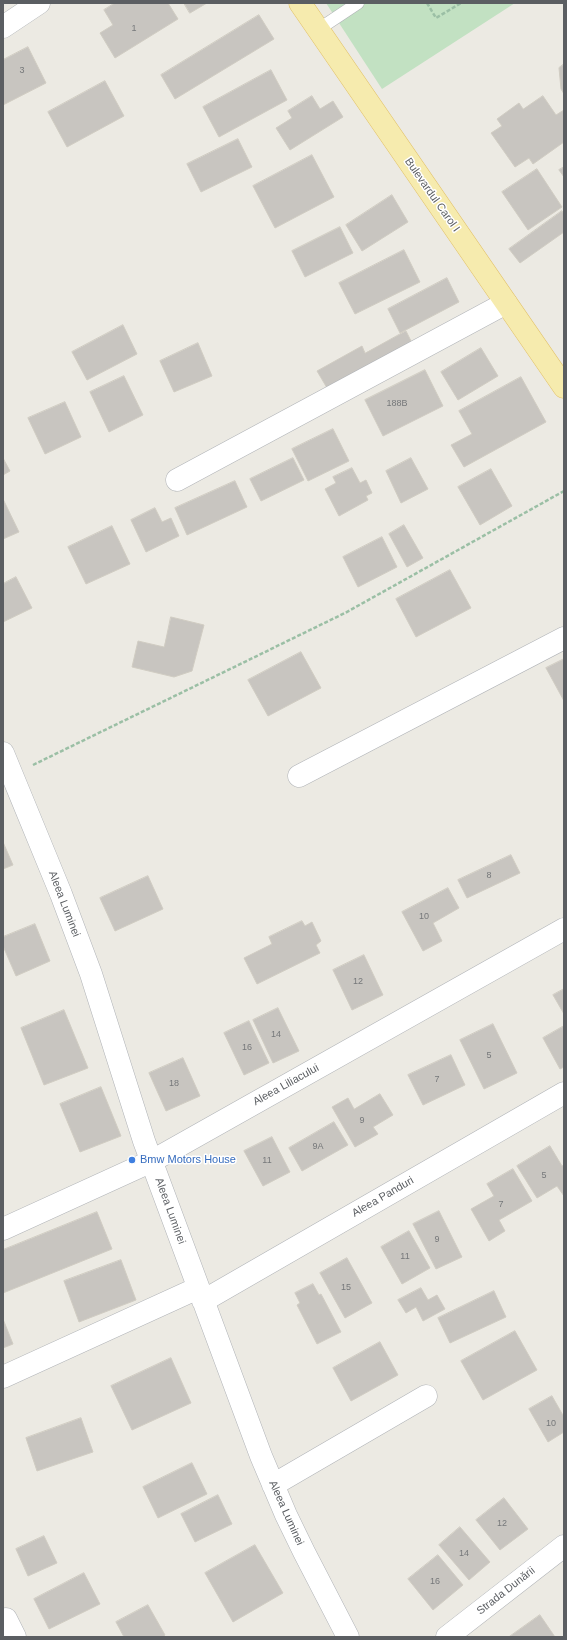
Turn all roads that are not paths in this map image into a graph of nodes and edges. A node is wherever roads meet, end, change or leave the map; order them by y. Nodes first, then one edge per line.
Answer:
1 (39, 3) edge
2 (300, 3) edge
3 (358, 3) edge
4 (3, 27) edge
5 (319, 30) junction
6 (506, 303) junction
7 (564, 387) edge
8 (177, 480) dead end
9 (564, 638) edge
10 (3, 753) edge
11 (299, 776) dead end
12 (564, 929) edge
13 (564, 1093) edge
14 (152, 1161) junction
15 (3, 1229) edge
16 (200, 1295) junction
17 (3, 1377) edge
18 (426, 1396) dead end
19 (273, 1484) junction
20 (564, 1546) edge
21 (348, 1637) edge
22 (447, 1637) edge

1 - 4 street
2 - 5 main road, Bulevardul Carol I
3 - 5 lane
5 - 6 main road, Bulevardul Carol I
6 - 7 main road, Bulevardul Carol I
6 - 8 street
9 - 11 street
10 - 14 street, Aleea Luminei
12 - 14 street, Aleea Liliacului
13 - 16 street, Aleea Panduri
14 - 15 street, Aleea Liliacului
14 - 16 street, Aleea Luminei
16 - 17 street, Aleea Panduri
16 - 19 street, Aleea Luminei
18 - 19 street
19 - 21 street, Aleea Luminei
20 - 22 street, Strada Dunării

